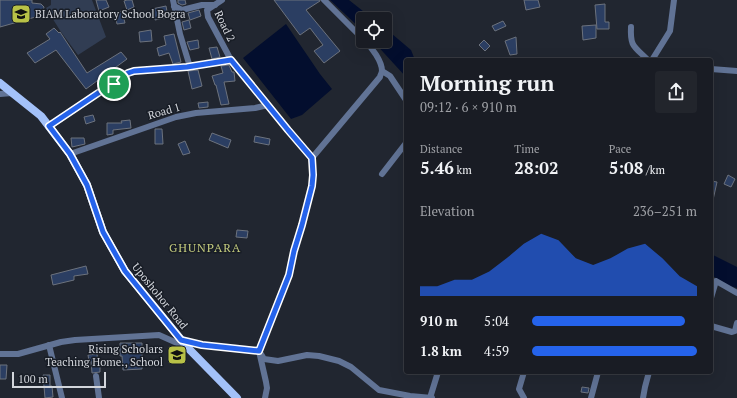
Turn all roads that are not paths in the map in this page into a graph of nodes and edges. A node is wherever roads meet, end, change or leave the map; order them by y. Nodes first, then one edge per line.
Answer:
1 (222, 0) edge
2 (324, 0) edge
3 (674, 0) edge
4 (174, 3) edge
5 (215, 5) junction
6 (631, 27) dead end
7 (356, 32) edge
8 (371, 48) edge
9 (646, 58) edge
10 (653, 58) edge
11 (231, 60) junction
12 (190, 66) junction
13 (713, 69) edge
14 (382, 71) junction
15 (737, 71) edge
16 (0, 83) edge
17 (12, 93) junction
18 (0, 94) edge
19 (404, 97) edge
20 (268, 105) junction
21 (49, 126) junction
22 (404, 146) edge
23 (70, 154) junction
24 (312, 158) junction
25 (382, 174) dead end
26 (713, 291) edge
27 (737, 292) edge
28 (737, 323) edge
29 (713, 327) edge
30 (181, 340) junction
31 (48, 345) junction
32 (188, 348) junction
33 (259, 351) junction
34 (0, 354) edge
35 (437, 374) edge
36 (523, 374) edge
37 (597, 374) edge
38 (648, 374) edge
39 (96, 376) dead end
40 (421, 397) edge
41 (62, 398) edge
42 (99, 398) edge
43 (237, 398) edge
44 (265, 398) edge
45 (431, 398) edge
46 (524, 398) edge
47 (591, 398) edge
48 (643, 398) edge

1 - 5 street, Road 2
2 - 7 street
3 - 10 street
4 - 5 street
4 - 12 street
5 - 11 street, Road 2
6 - 9 street
8 - 14 street
11 - 12 street
11 - 20 street
12 - 21 street
13 - 15 street
14 - 19 street
14 - 24 street
16 - 17 main road, Uposhohor Road
17 - 18 street
17 - 21 main road, Uposhohor Road
20 - 23 street, Road 1
20 - 24 street
21 - 23 main road, Uposhohor Road
22 - 25 street
23 - 30 main road, Uposhohor Road
24 - 33 street
26 - 27 street
28 - 29 street
30 - 32 main road, Uposhohor Road
30 - 33 street
31 - 32 street
31 - 34 street
31 - 41 street
32 - 43 main road, Uposhohor Road
33 - 40 street
33 - 44 street
35 - 45 street
36 - 46 street
37 - 47 street
38 - 48 street
39 - 42 street
40 - 45 street

